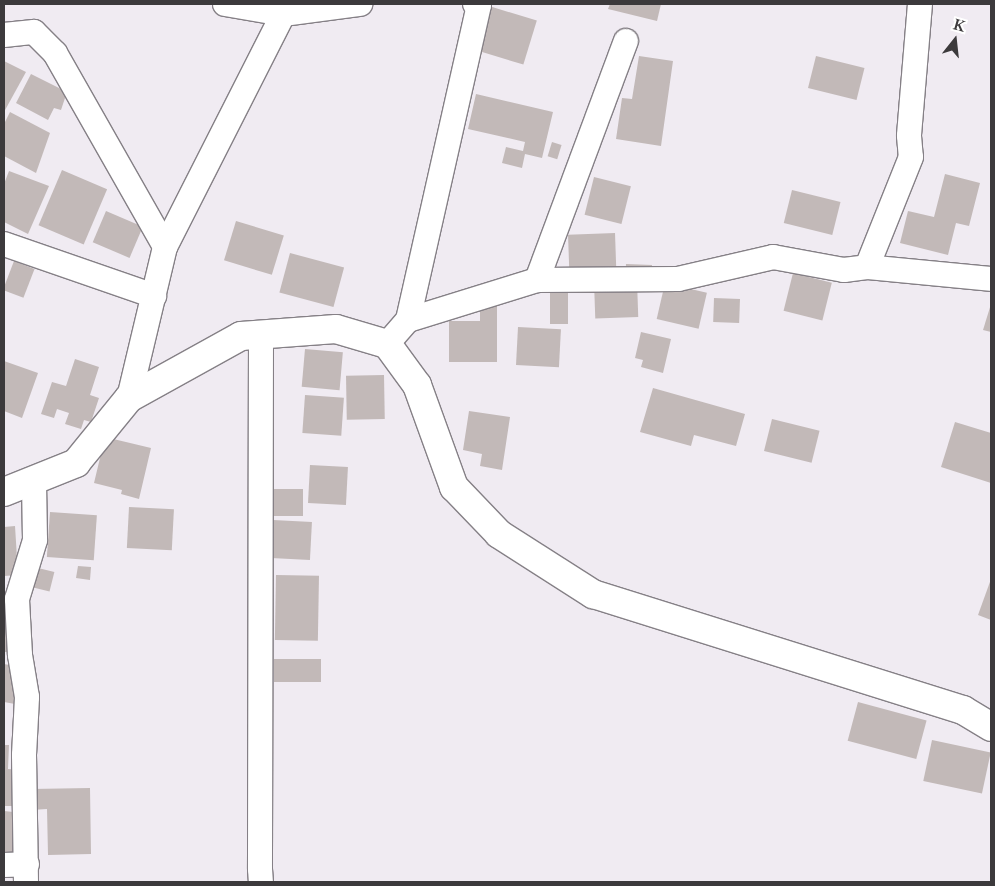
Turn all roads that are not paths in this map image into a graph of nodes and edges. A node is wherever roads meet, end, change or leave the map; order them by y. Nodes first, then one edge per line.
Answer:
1 (225, 4) edge
2 (360, 4) edge
3 (475, 4) edge
4 (920, 4) edge
5 (287, 9) edge
6 (4, 35) edge
7 (626, 41) dead end
8 (4, 244) edge
9 (165, 247) junction
10 (867, 266) junction
11 (991, 279) edge
12 (537, 280) junction
13 (154, 296) junction
14 (408, 320) junction
15 (261, 336) junction
16 (388, 344) junction
17 (129, 398) junction
18 (34, 480) junction
19 (4, 492) edge
20 (991, 727) edge
21 (19, 870) edge
22 (261, 882) edge

1 - 5 street
2 - 5 street
3 - 14 street
4 - 10 street
5 - 9 street
6 - 9 street
7 - 12 street
8 - 13 street
9 - 13 street
10 - 11 street
10 - 12 street
12 - 14 street
13 - 17 street
14 - 16 street
15 - 16 street
15 - 17 street
15 - 22 street
16 - 20 street
17 - 18 street
18 - 19 street
18 - 21 street

